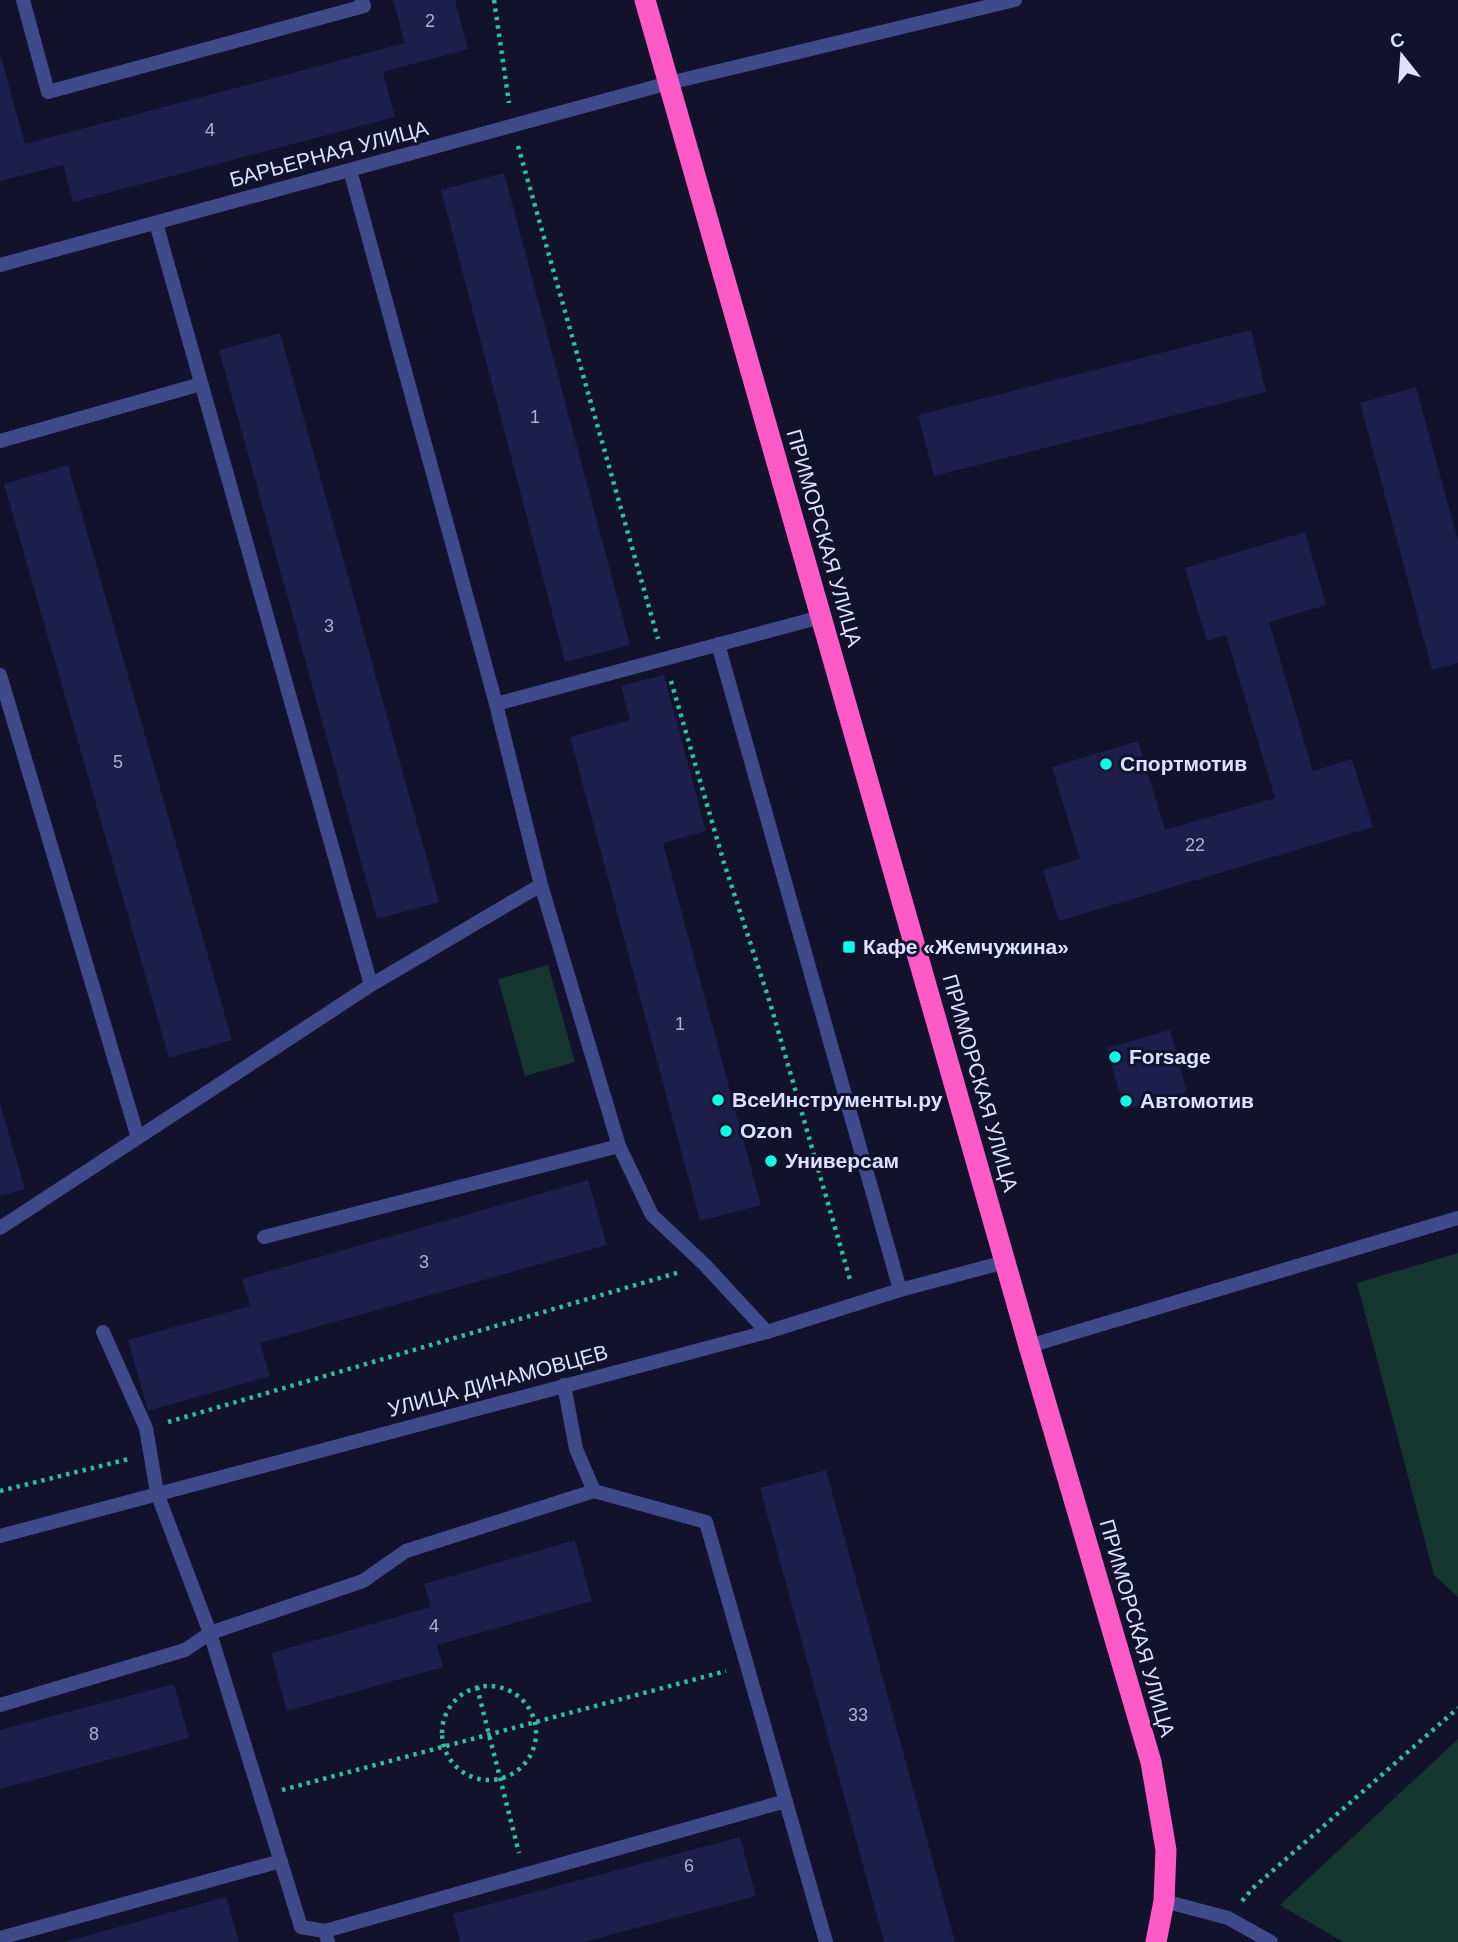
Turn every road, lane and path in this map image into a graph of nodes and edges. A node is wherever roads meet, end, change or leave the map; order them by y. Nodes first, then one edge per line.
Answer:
1 (23, 0) edge
2 (362, 0) edge
3 (645, 0) edge
4 (1015, 0) edge
5 (669, 83) junction
6 (350, 170) junction
7 (156, 223) junction
8 (0, 265) edge
9 (201, 384) junction
10 (0, 441) edge
11 (821, 617) junction
12 (718, 644) junction
13 (0, 675) edge
14 (496, 704) junction
15 (541, 885) junction
16 (371, 985) junction
17 (138, 1138) junction
18 (619, 1146) junction
19 (1458, 1218) edge
20 (0, 1228) edge
21 (264, 1237) dead end
22 (1005, 1262) junction
23 (705, 1265) junction
24 (900, 1290) junction
25 (103, 1332) dead end
26 (767, 1332) junction
27 (1029, 1346) junction
28 (564, 1385) junction
29 (146, 1428) junction
30 (150, 1453) junction
31 (0, 1491) edge
32 (594, 1491) junction
33 (156, 1493) junction
34 (0, 1536) edge
35 (210, 1633) junction
36 (747, 1665) junction
37 (477, 1687) junction
38 (0, 1705) edge
39 (1458, 1708) edge
40 (535, 1722) junction
41 (489, 1734) junction
42 (444, 1746) junction
43 (501, 1779) junction
44 (260, 1795) junction
45 (786, 1801) junction
46 (281, 1861) junction
47 (524, 1875) junction
48 (1164, 1901) junction
49 (1228, 1918) junction
50 (327, 1936) edge
51 (0, 1938) edge
52 (826, 1942) edge
53 (1156, 1942) edge
54 (1270, 1942) edge

1 - 2 street
3 - 5 highway, ПРИМОРСКАЯ УЛИЦА
4 - 5 street, БАРЬЕРНАЯ УЛИЦА
5 - 6 street, БАРЬЕРНАЯ УЛИЦА
5 - 11 highway, ПРИМОРСКАЯ УЛИЦА
6 - 7 street, БАРЬЕРНАЯ УЛИЦА
6 - 14 street
7 - 8 street, БАРЬЕРНАЯ УЛИЦА
7 - 9 street
9 - 10 street
9 - 16 street
11 - 12 street
11 - 22 highway, ПРИМОРСКАЯ УЛИЦА
12 - 14 street
12 - 24 street
13 - 17 street
14 - 15 street
15 - 16 street
15 - 18 street
16 - 17 street
17 - 20 street
18 - 21 street
18 - 23 street
19 - 27 street
22 - 24 street, УЛИЦА ДИНАМОВЦЕВ
22 - 27 highway, ПРИМОРСКАЯ УЛИЦА
23 - 26 street
23 - 29 path
24 - 26 street, УЛИЦА ДИНАМОВЦЕВ
25 - 29 street
26 - 28 street, УЛИЦА ДИНАМОВЦЕВ
27 - 48 highway, ПРИМОРСКАЯ УЛИЦА
28 - 32 street
28 - 33 street, УЛИЦА ДИНАМОВЦЕВ
29 - 30 street
30 - 31 path
30 - 33 street
32 - 35 street
32 - 36 street
33 - 34 street, УЛИЦА ДИНАМОВЦЕВ
33 - 35 street
35 - 38 street
35 - 44 street
36 - 40 path
36 - 45 street
37 - 40 path
37 - 41 path
37 - 42 path
39 - 49 path
40 - 41 path
40 - 43 path
41 - 42 path
41 - 43 path
42 - 43 path
42 - 44 path
43 - 47 path
44 - 46 street
45 - 47 street
45 - 52 street
46 - 50 street
46 - 51 street
47 - 50 street
48 - 49 street
48 - 53 highway, ПРИМОРСКАЯ УЛИЦА
49 - 54 street

